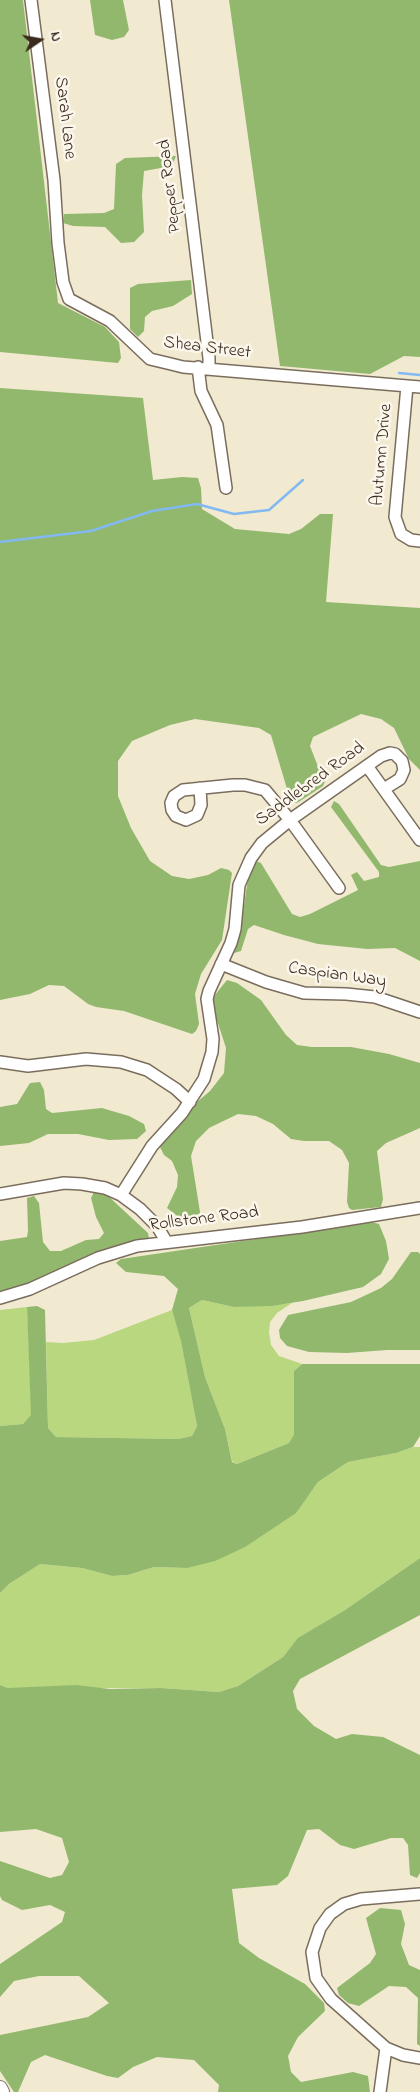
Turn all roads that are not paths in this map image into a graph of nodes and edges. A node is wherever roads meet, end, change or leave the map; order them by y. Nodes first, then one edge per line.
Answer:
1 (31, 0) edge
2 (166, 0) edge
3 (55, 211) joint
4 (203, 368) junction
5 (407, 386) junction
6 (420, 388) edge
7 (226, 488) dead end
8 (420, 541) edge
9 (367, 766) junction
10 (200, 788) dead end
11 (384, 789) junction
12 (290, 820) junction
13 (420, 840) edge
14 (339, 888) dead end
15 (220, 964) junction
16 (420, 1012) edge
17 (0, 1062) edge
18 (190, 1102) junction
19 (0, 1194) edge
20 (121, 1195) junction
21 (420, 1208) edge
22 (166, 1241) junction
23 (0, 1298) edge
24 (420, 1894) edge
25 (386, 2048) junction
26 (420, 2058) edge
27 (0, 2088) edge
28 (2, 2092) edge
29 (380, 2092) edge

1 - 3 street, Sarah Lane
2 - 4 street, Pepper Road
3 - 4 street, Shea Street
4 - 5 street, Shea Street
4 - 7 street, Pepper Road
5 - 6 street, Shea Street
5 - 8 street, Autumn Drive
9 - 11 street
9 - 11 street, Saddlebred Road
9 - 12 street, Saddlebred Road
10 - 12 street
11 - 13 street
12 - 14 street
12 - 15 street, Saddlebred Road
15 - 16 street, Caspian Way
15 - 18 street, Saddlebred Road
17 - 18 street
18 - 20 street, Saddlebred Road
19 - 20 street
20 - 22 street
21 - 22 street, Rollstone Road
22 - 23 street, Rollstone Road
24 - 25 street
25 - 26 street
25 - 29 street
27 - 28 main road

